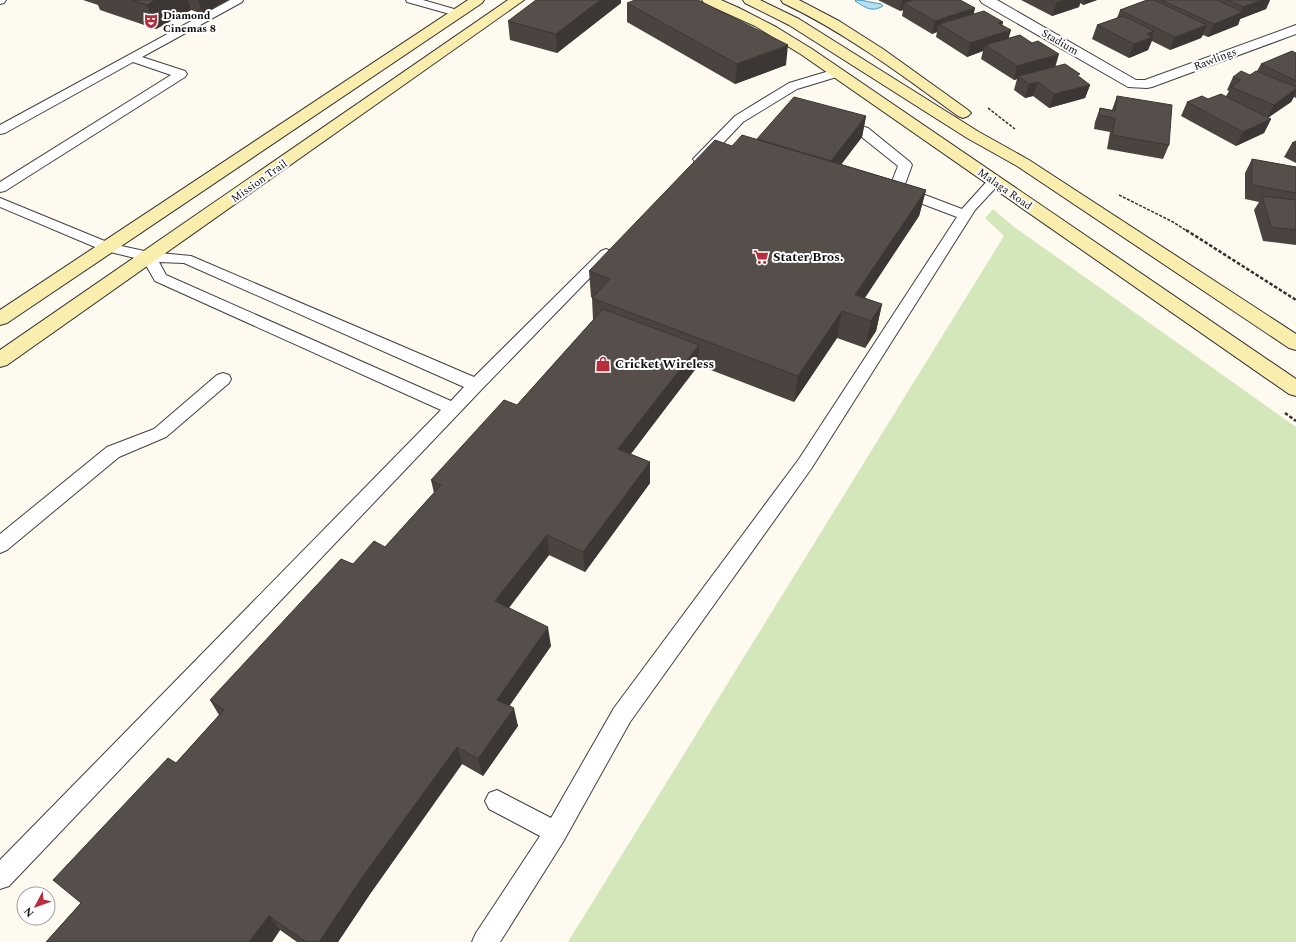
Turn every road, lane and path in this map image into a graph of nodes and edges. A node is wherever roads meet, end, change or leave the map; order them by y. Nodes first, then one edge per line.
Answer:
1 (238, 0) edge
2 (411, 0) edge
3 (477, 0) edge
4 (517, 0) edge
5 (709, 0) edge
6 (750, 0) edge
7 (788, 0) edge
8 (987, 0) edge
9 (457, 13) junction
10 (1296, 28) edge
11 (132, 58) junction
12 (836, 73) junction
13 (1133, 84) joint
14 (765, 103) junction
15 (986, 107) dead end
16 (783, 108) edge
17 (826, 120) edge
18 (0, 130) edge
19 (1018, 132) dead end
20 (1023, 163) junction
21 (688, 170) edge
22 (994, 182) junction
23 (0, 188) edge
24 (1116, 193) dead end
25 (0, 202) edge
26 (964, 215) junction
27 (614, 246) edge
28 (107, 247) junction
29 (149, 257) junction
30 (1296, 300) edge
31 (0, 319) edge
32 (1296, 343) edge
33 (0, 360) edge
34 (223, 379) dead end
35 (476, 384) junction
36 (1296, 389) edge
37 (454, 409) junction
38 (0, 545) edge
39 (497, 801) dead end
40 (555, 832) junction
41 (0, 877) edge
42 (485, 942) edge

1 - 11 lane
2 - 9 lane
3 - 9 street
4 - 29 street, Mission Trail
5 - 12 street, Malaga Road
6 - 20 street
7 - 20 street
8 - 13 street, Stadium
9 - 28 street
10 - 13 street, Rawlings
11 - 18 lane
11 - 23 lane
12 - 14 lane
12 - 22 street, Malaga Road
14 - 16 lane
14 - 21 lane
15 - 19 path
17 - 26 lane
20 - 32 street
22 - 26 lane
22 - 36 street, Malaga Road
24 - 30 path
25 - 28 lane
26 - 40 lane
27 - 35 lane
28 - 29 lane
28 - 31 street
29 - 33 street, Mission Trail
29 - 35 lane
29 - 37 lane
34 - 38 lane
35 - 37 lane
37 - 41 lane
39 - 40 lane
40 - 42 lane

